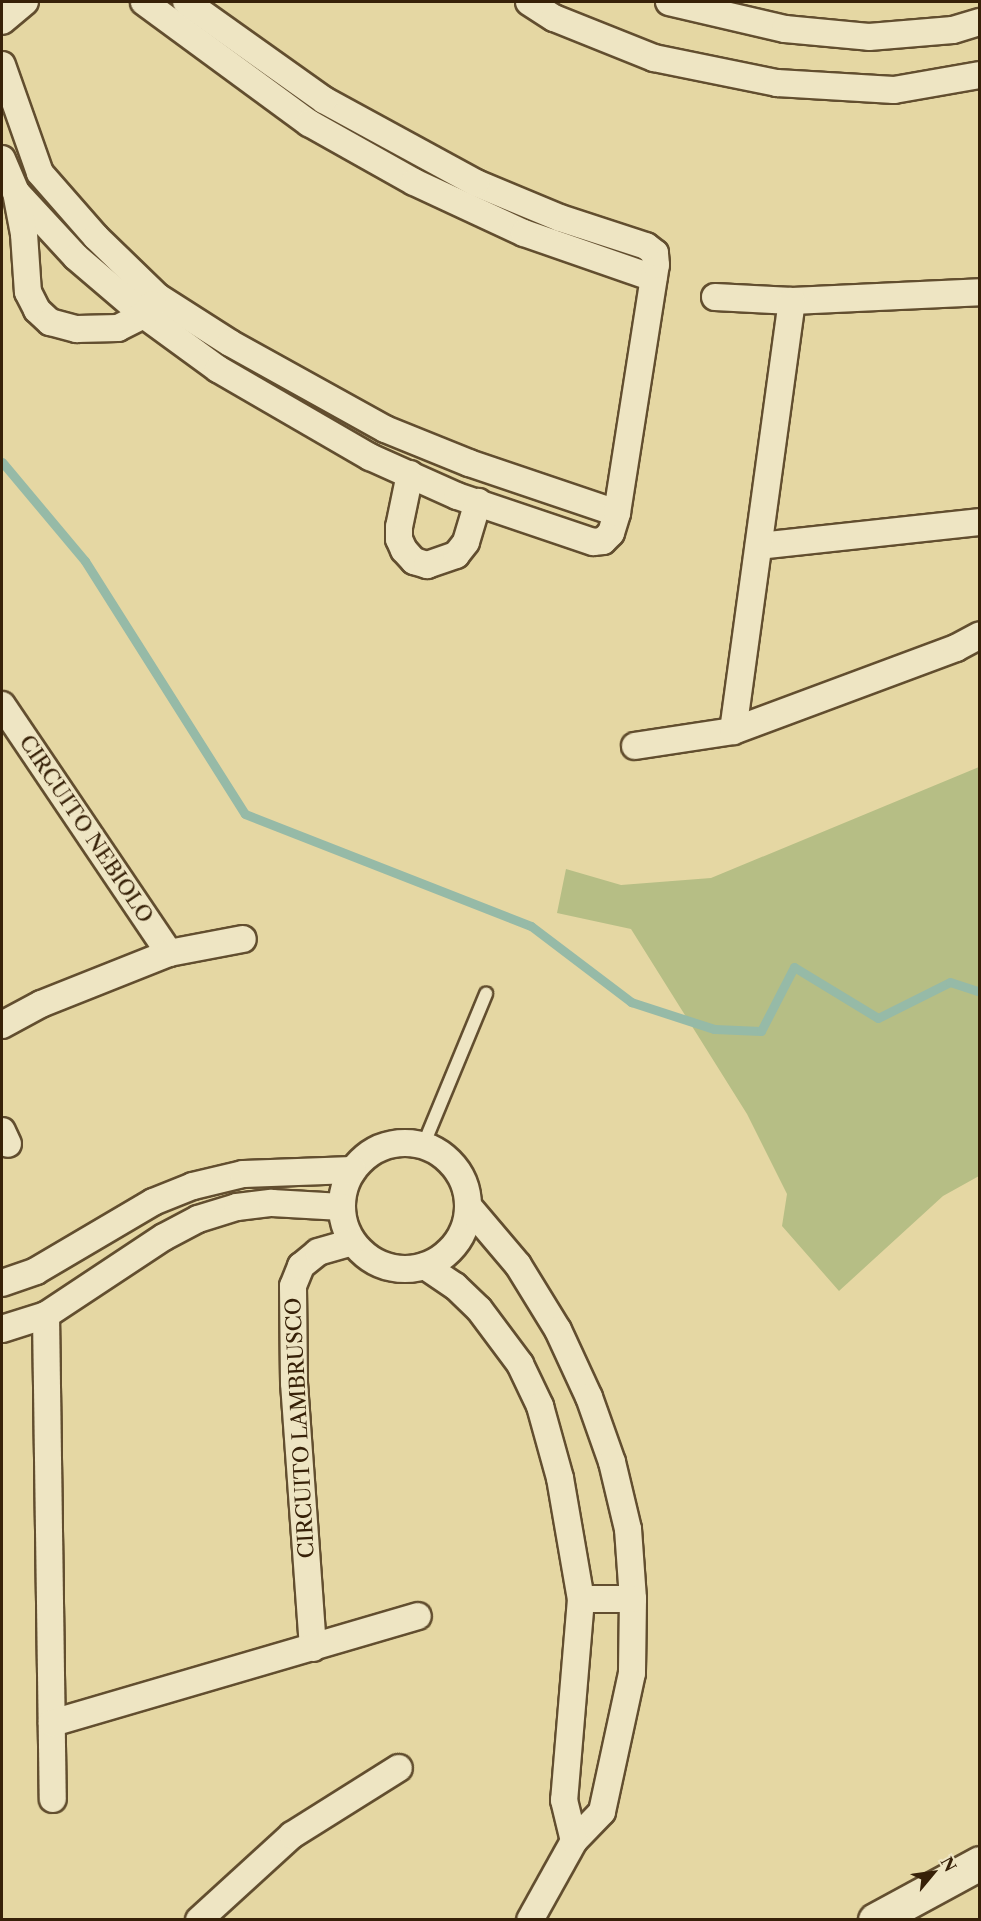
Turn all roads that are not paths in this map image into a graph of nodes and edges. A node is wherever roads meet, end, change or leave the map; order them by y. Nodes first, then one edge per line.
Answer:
1 (25, 2) edge
2 (144, 2) edge
3 (186, 2) edge
4 (529, 2) edge
5 (669, 2) edge
6 (2, 21) edge
7 (980, 22) edge
8 (2, 65) edge
9 (980, 75) edge
10 (2, 159) edge
11 (40, 173) junction
12 (16, 192) junction
13 (653, 278) junction
14 (980, 292) edge
15 (715, 297) dead end
16 (792, 301) junction
17 (151, 306) junction
18 (305, 384) junction
19 (291, 414) junction
20 (469, 463) junction
21 (410, 474) junction
22 (468, 499) junction
23 (617, 513) junction
24 (980, 522) edge
25 (759, 546) junction
26 (980, 635) edge
27 (2, 705) edge
28 (733, 731) junction
29 (635, 746) dead end
30 (243, 939) dead end
31 (169, 952) junction
32 (486, 994) dead end
33 (2, 1025) edge
34 (423, 1146) junction
35 (353, 1170) junction
36 (468, 1206) junction
37 (342, 1207) junction
38 (352, 1242) junction
39 (425, 1266) junction
40 (2, 1283) edge
41 (46, 1315) junction
42 (2, 1329) edge
43 (581, 1599) junction
44 (633, 1599) junction
45 (418, 1616) dead end
46 (313, 1648) junction
47 (52, 1723) junction
48 (399, 1768) dead end
49 (53, 1799) dead end
50 (574, 1841) junction
51 (980, 1863) edge
52 (199, 1920) edge
53 (530, 1920) edge
54 (875, 1920) edge

1 - 6 street
2 - 13 street
3 - 13 street
4 - 9 street
5 - 7 street
8 - 11 street
10 - 12 street
11 - 12 street
11 - 17 street
12 - 17 street
12 - 17 street
13 - 23 street
14 - 16 street
15 - 16 street
16 - 25 street
17 - 18 street
17 - 19 street
18 - 19 street
18 - 20 street
19 - 21 street
20 - 22 street
20 - 23 street
21 - 22 street
21 - 22 street
22 - 23 street
24 - 25 street
25 - 28 street
26 - 28 street
27 - 31 street, CIRCUITO NEBIOLO
28 - 29 street
30 - 31 street
31 - 33 street
32 - 34 lane
34 - 35 street
34 - 36 street
35 - 37 street
35 - 40 street
36 - 39 street
36 - 44 street
37 - 38 street
37 - 41 street
38 - 39 street
38 - 46 street, CIRCUITO LAMBRUSCO
39 - 43 street
41 - 42 street
41 - 47 street
43 - 44 street
43 - 50 street
44 - 50 street
45 - 46 street
46 - 47 street
47 - 49 street
48 - 52 street
50 - 53 street
51 - 54 main road

